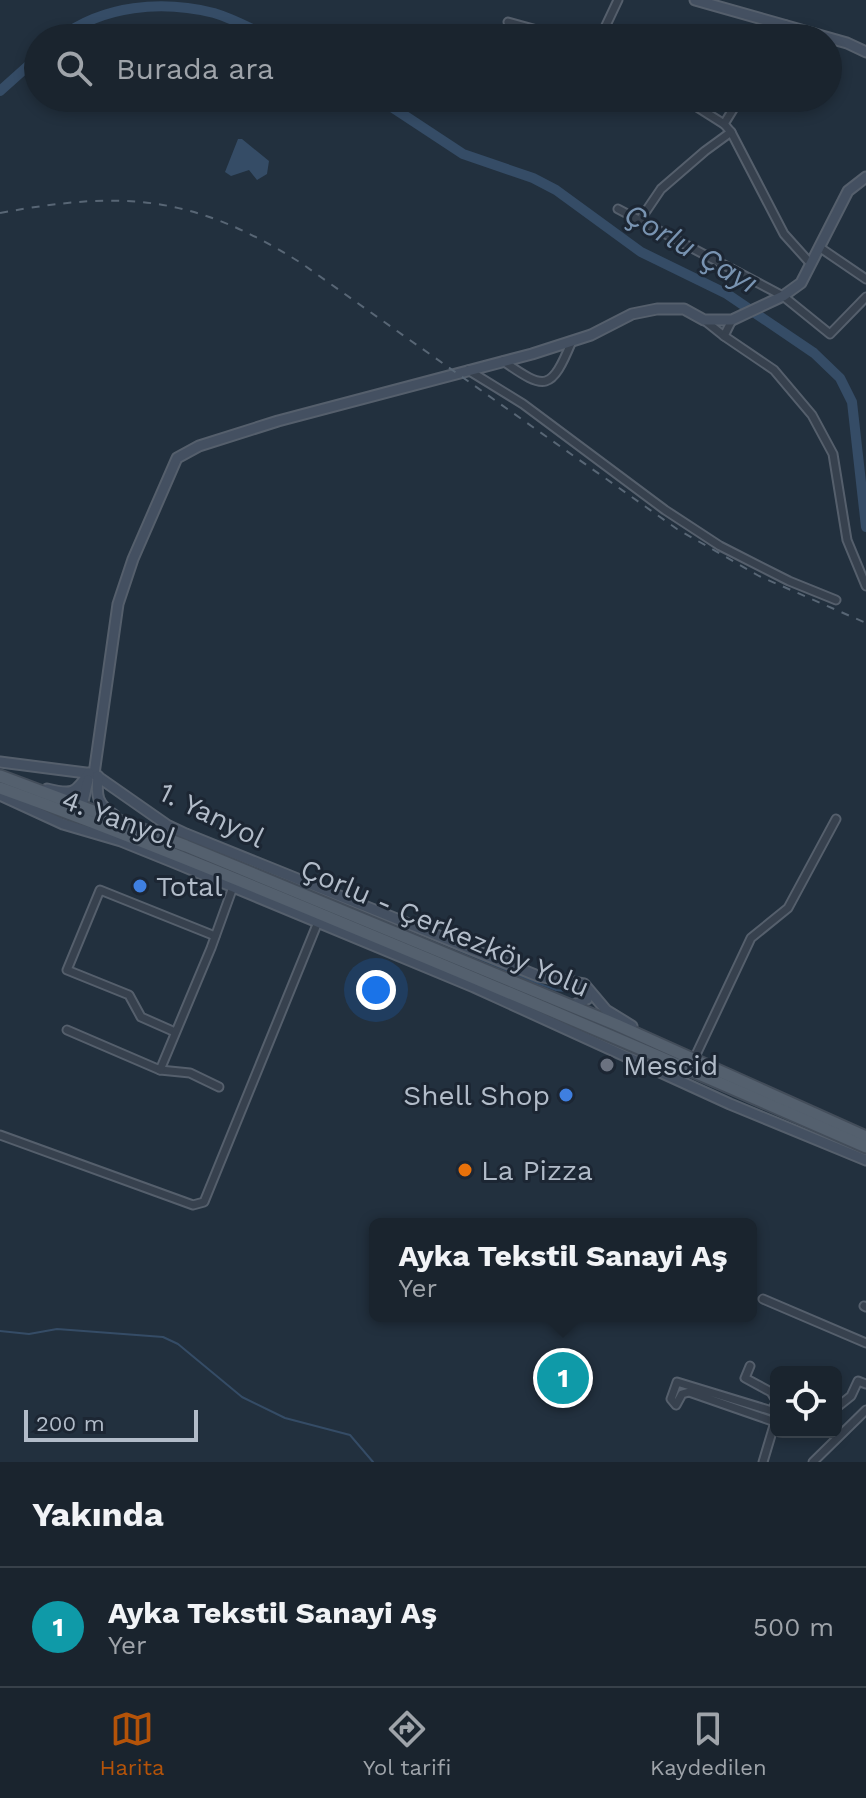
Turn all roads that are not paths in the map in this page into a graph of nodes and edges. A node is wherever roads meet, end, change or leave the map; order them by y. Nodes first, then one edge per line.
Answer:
1 (618, 0) edge
2 (695, 0) edge
3 (508, 22) dead end
4 (515, 24) edge
5 (607, 24) edge
6 (782, 24) edge
7 (842, 42) edge
8 (866, 52) edge
9 (702, 112) edge
10 (734, 112) edge
11 (727, 130) junction
12 (866, 177) edge
13 (618, 209) dead end
14 (640, 220) junction
15 (819, 247) junction
16 (811, 264) junction
17 (866, 279) edge
18 (783, 296) junction
19 (866, 297) edge
20 (704, 320) junction
21 (732, 320) junction
22 (724, 336) junction
23 (572, 341) junction
24 (503, 361) junction
25 (468, 370) junction
26 (866, 586) edge
27 (836, 600) dead end
28 (0, 762) edge
29 (94, 774) junction
30 (0, 776) edge
31 (28, 787) junction
32 (0, 788) edge
33 (0, 795) edge
34 (84, 810) junction
35 (836, 819) dead end
36 (123, 822) junction
37 (97, 823) junction
38 (63, 824) junction
39 (121, 841) junction
40 (233, 887) junction
41 (318, 922) junction
42 (215, 936) junction
43 (486, 982) junction
44 (584, 984) junction
45 (572, 1006) junction
46 (534, 1013) junction
47 (67, 1030) dead end
48 (175, 1032) junction
49 (665, 1047) junction
50 (694, 1059) junction
51 (160, 1070) junction
52 (219, 1087) dead end
53 (0, 1135) edge
54 (866, 1137) edge
55 (866, 1147) edge
56 (866, 1160) edge
57 (763, 1299) dead end
58 (866, 1343) edge
59 (750, 1366) dead end
60 (866, 1384) edge
61 (770, 1391) edge
62 (842, 1403) edge
63 (770, 1410) edge
64 (866, 1410) edge
65 (770, 1420) edge
66 (770, 1438) edge
67 (763, 1462) edge
68 (813, 1462) edge

1 - 5 street
2 - 6 main road
3 - 4 street
7 - 8 main road
9 - 11 street
10 - 11 street
11 - 14 street
11 - 16 street
12 - 15 main road
13 - 14 street
14 - 18 street
15 - 16 main road
15 - 17 street
16 - 18 main road
18 - 19 street
18 - 21 main road
20 - 21 main road
20 - 22 street
20 - 23 main road
21 - 22 street
22 - 26 street
23 - 24 main road
23 - 24 street
24 - 25 main road
25 - 27 street
25 - 29 main road
28 - 29 main road, 1. Yanyol
29 - 31 main road
29 - 34 main road
29 - 36 main road
29 - 44 main road, 1. Yanyol
30 - 31 main road, Çorlu - Çerkezköy Yolu
31 - 34 main road, Çorlu - Çerkezköy Yolu
32 - 34 main road, Çorlu - Çerkezköy Yolu
33 - 38 main road, 4. Yanyol
34 - 36 main road, Çorlu - Çerkezköy Yolu
34 - 37 main road, Çorlu - Çerkezköy Yolu
34 - 38 main road
35 - 50 street
36 - 45 main road, Çorlu - Çerkezköy Yolu
37 - 39 main road
37 - 43 main road, Çorlu - Çerkezköy Yolu
38 - 39 main road, 4. Yanyol
39 - 40 main road, 4. Yanyol
40 - 41 main road, 4. Yanyol
40 - 42 street
41 - 46 main road, 4. Yanyol
41 - 53 street
42 - 48 street
42 - 48 street
43 - 46 main road
43 - 55 main road, Çorlu - Çerkezköy Yolu
44 - 45 main road
44 - 49 main road
45 - 49 main road, Çorlu - Çerkezköy Yolu
46 - 56 main road
47 - 51 street
48 - 51 street
49 - 50 main road, Çorlu - Çerkezköy Yolu
50 - 54 main road, Çorlu - Çerkezköy Yolu
51 - 52 street
57 - 58 street
59 - 61 street
60 - 62 street
63 - 65 street
64 - 68 street
66 - 67 street

